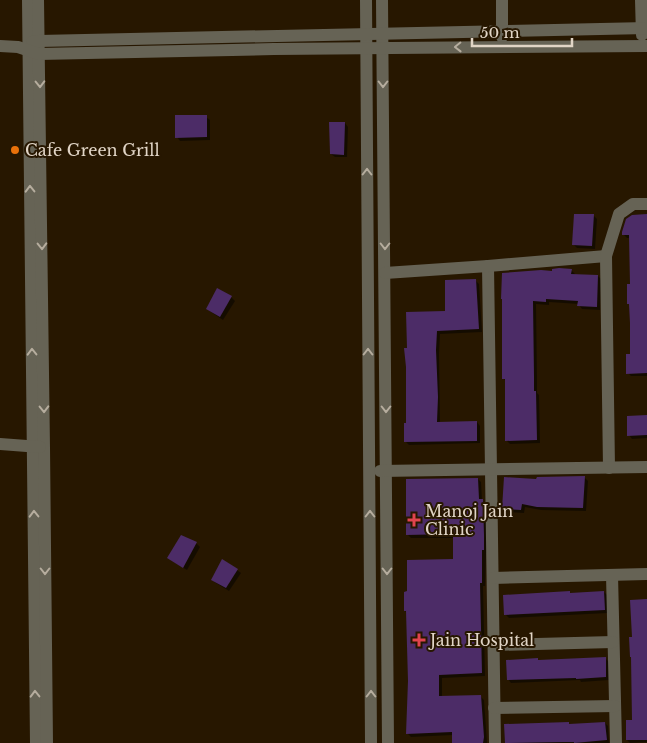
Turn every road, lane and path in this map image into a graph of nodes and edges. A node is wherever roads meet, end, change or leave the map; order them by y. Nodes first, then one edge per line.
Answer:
1 (28, 0) edge
2 (38, 0) edge
3 (366, 0) edge
4 (382, 0) edge
5 (502, 0) edge
6 (641, 0) edge
7 (644, 28) edge
8 (502, 31) junction
9 (366, 34) junction
10 (383, 34) junction
11 (0, 46) edge
12 (644, 46) edge
13 (30, 47) junction
14 (502, 47) junction
15 (366, 48) junction
16 (383, 48) junction
17 (367, 204) junction
18 (384, 204) junction
19 (647, 204) edge
20 (606, 256) junction
21 (488, 266) junction
22 (385, 273) junction
23 (0, 444) edge
24 (39, 447) junction
25 (647, 467) edge
26 (608, 468) junction
27 (492, 469) junction
28 (369, 471) junction
29 (386, 471) junction
30 (647, 574) edge
31 (612, 575) junction
32 (493, 578) junction
33 (613, 642) junction
34 (494, 645) junction
35 (615, 706) junction
36 (494, 708) junction
37 (36, 743) edge
38 (47, 743) edge
39 (371, 743) edge
40 (388, 743) edge
41 (496, 743) edge
42 (616, 743) edge

1 - 13 street
2 - 13 street
3 - 9 street
4 - 10 street
5 - 8 street
6 - 7 street
7 - 8 street
7 - 12 street
8 - 10 street
8 - 14 street
9 - 10 street
9 - 13 street
9 - 15 street
10 - 16 street
11 - 13 street
12 - 14 street
13 - 15 street
13 - 24 street
14 -> 16 street
15 - 16 street
17 -> 15 street
16 -> 18 street
17 - 18 street
28 -> 17 street
18 -> 22 street
19 - 20 street
20 - 21 street
20 - 26 street
21 - 22 street
21 - 27 street
22 -> 29 street
23 - 24 street
37 -> 24 street
24 -> 38 street
25 - 26 street
26 - 27 street
27 - 29 street
27 - 32 street
28 - 29 street
39 -> 28 street
29 -> 40 street
30 - 31 street
31 - 32 street
31 - 33 street
32 - 34 street
33 - 34 street
33 - 35 street
34 - 36 street
35 - 36 street
35 - 42 street
36 - 41 street

